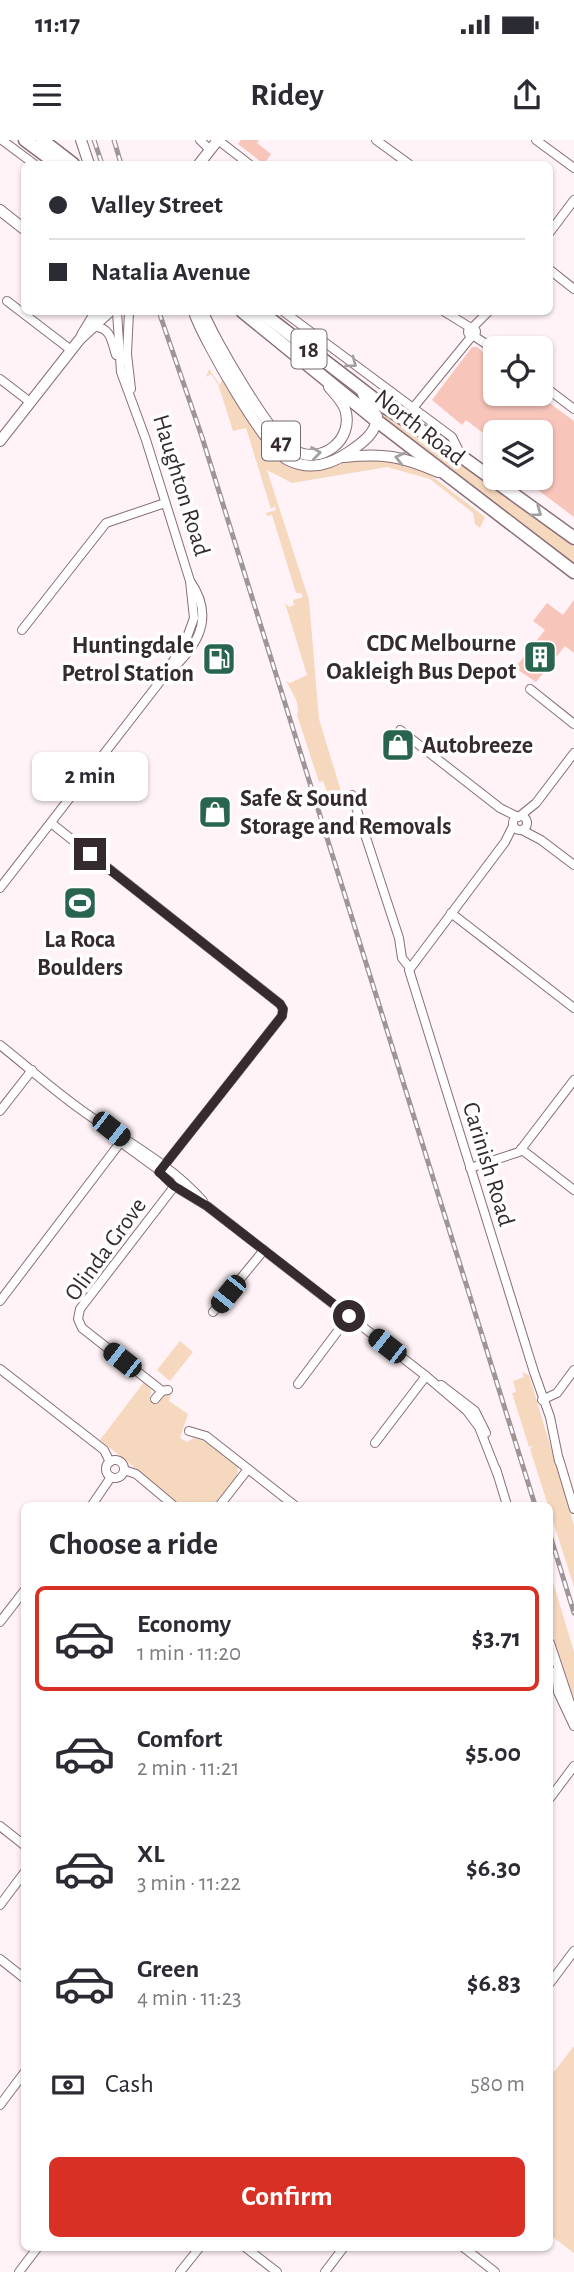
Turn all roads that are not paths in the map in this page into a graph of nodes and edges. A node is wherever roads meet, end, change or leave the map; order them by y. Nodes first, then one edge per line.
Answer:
1 (2, 140) edge
2 (24, 140) edge
3 (42, 140) edge
4 (81, 140) edge
5 (200, 140) edge
6 (218, 140) edge
7 (376, 140) edge
8 (536, 140) edge
9 (210, 150) junction
10 (30, 161) edge
11 (53, 161) edge
12 (69, 161) edge
13 (88, 161) edge
14 (201, 161) edge
15 (245, 161) edge
16 (405, 161) edge
17 (573, 168) edge
18 (574, 200) edge
19 (0, 210) edge
20 (21, 227) edge
21 (553, 228) edge
22 (553, 272) edge
23 (574, 289) edge
24 (7, 301) dead end
25 (21, 312) edge
26 (25, 315) edge
27 (94, 315) edge
28 (105, 315) edge
29 (117, 315) edge
30 (129, 315) edge
31 (195, 315) edge
32 (205, 315) edge
33 (247, 315) edge
34 (265, 315) edge
35 (288, 315) edge
36 (450, 315) edge
37 (485, 315) edge
38 (95, 327) junction
39 (472, 332) junction
40 (80, 339) junction
41 (483, 340) edge
42 (71, 350) junction
43 (120, 368) junction
44 (315, 370) junction
45 (0, 379) edge
46 (382, 385) junction
47 (359, 388) junction
48 (553, 393) edge
49 (133, 401) junction
50 (30, 402) junction
51 (413, 408) junction
52 (574, 410) edge
53 (377, 421) junction
54 (0, 441) edge
55 (342, 457) junction
56 (462, 457) junction
57 (454, 480) junction
58 (165, 503) junction
59 (574, 538) edge
60 (574, 572) edge
61 (22, 630) dead end
62 (530, 689) dead end
63 (572, 721) edge
64 (400, 730) dead end
65 (574, 753) edge
66 (352, 795) dead end
67 (51, 823) junction
68 (520, 823) junction
69 (574, 865) edge
70 (0, 888) edge
71 (451, 913) junction
72 (399, 938) junction
73 (416, 957) junction
74 (410, 968) junction
75 (574, 1008) edge
76 (0, 1045) edge
77 (32, 1070) junction
78 (574, 1080) edge
79 (0, 1111) edge
80 (122, 1140) junction
81 (521, 1149) junction
82 (470, 1168) junction
83 (162, 1169) junction
84 (177, 1183) junction
85 (574, 1190) edge
86 (264, 1250) junction
87 (0, 1301) edge
88 (213, 1312) dead end
89 (349, 1316) junction
90 (0, 1369) edge
91 (574, 1370) edge
92 (426, 1376) junction
93 (298, 1384) dead end
94 (541, 1397) junction
95 (155, 1399) dead end
96 (187, 1431) dead end
97 (375, 1443) dead end
98 (110, 1462) junction
99 (248, 1469) junction
100 (124, 1471) junction
101 (111, 1477) junction
102 (94, 1502) edge
103 (169, 1502) edge
104 (222, 1502) edge
105 (290, 1502) edge
106 (505, 1502) edge
107 (574, 1509) edge
108 (21, 1595) edge
109 (0, 1622) edge
110 (553, 1652) edge
111 (558, 1695) edge
112 (574, 1715) edge
113 (574, 1727) edge
114 (574, 1766) edge
115 (553, 1794) edge
116 (0, 1826) edge
117 (21, 1843) edge
118 (21, 1877) edge
119 (0, 1905) edge
120 (574, 1951) edge
121 (0, 1959) edge
122 (21, 1976) edge
123 (553, 1979) edge
124 (21, 2077) edge
125 (0, 2105) edge
126 (35, 2251) edge
127 (197, 2251) edge
128 (250, 2251) edge
129 (341, 2251) edge
130 (468, 2251) edge
131 (19, 2272) edge
132 (180, 2272) edge
133 (277, 2272) edge
134 (324, 2272) edge
135 (495, 2272) edge

1 - 10 street
2 - 11 highway
3 - 12 highway
4 - 13 main road
5 - 9 street
6 - 9 main road
6 - 15 street
7 - 16 street
8 - 17 street
9 - 14 main road
18 - 21 street
19 - 20 main road
22 - 23 street
24 - 25 street
26 - 42 street
27 - 40 main road
28 - 38 main road
29 - 43 street, Haughton Road
30 - 49 street, Haughton Road
31 - 55 main road, 47
32 -> 44 main road, 47
33 - 44 highway, North Road / 18
34 - 47 highway, North Road / 18
35 -> 46 street, North Road
36 - 39 street
37 - 39 street
38 - 40 main road
38 - 43 street
39 - 41 street
39 - 51 street
40 - 42 main road
42 - 50 main road
43 - 49 street, Haughton Road
44 - 53 highway, North Road / 18
45 - 50 street
46 - 47 street, North Road
46 - 51 street, North Road
47 - 53 main road
47 - 56 highway, North Road / 18
48 - 52 street
49 - 58 street, Haughton Road
50 - 54 main road
51 - 56 street, North Road
53 - 55 main road, 47
53 - 57 highway, North Road / 18
57 -> 55 main road
56 -> 59 highway, North Road / 18
57 - 60 highway, North Road / 18
58 - 61 street
58 - 67 street, Haughton Road
62 - 63 street
64 - 68 street
65 - 68 street
66 - 72 street, Carinish Road
67 - 70 street
67 - 83 street
68 - 69 street
68 - 71 street
71 - 73 street
71 - 75 street
72 - 73 street, Carinish Road
72 - 74 street, Carinish Road
73 - 74 street
74 - 82 street, Carinish Road
76 - 77 street
77 - 79 street
77 - 80 street
78 - 81 street
80 - 83 street
80 - 87 street
81 - 82 street
81 - 85 street
82 - 94 street, Carinish Road
83 - 84 street
84 - 86 street
84 - 95 street, Olinda Grove
86 - 88 street
86 - 89 street
89 - 92 street
89 - 93 street
90 - 98 street
91 - 94 street
92 - 97 street
92 - 106 street
94 - 107 street, Carinish Road
96 - 99 street
98 - 100 street
98 - 101 street
99 - 104 street
99 - 105 street
100 - 101 street
100 - 103 street
101 - 102 street
108 - 109 street
110 - 111 street
111 - 112 street
111 - 113 street
114 - 115 street
116 - 117 street
118 - 119 street
120 - 123 street
121 - 122 street
124 - 125 street
126 - 131 street
127 - 132 street
128 - 133 street
129 - 134 street
130 - 135 street

